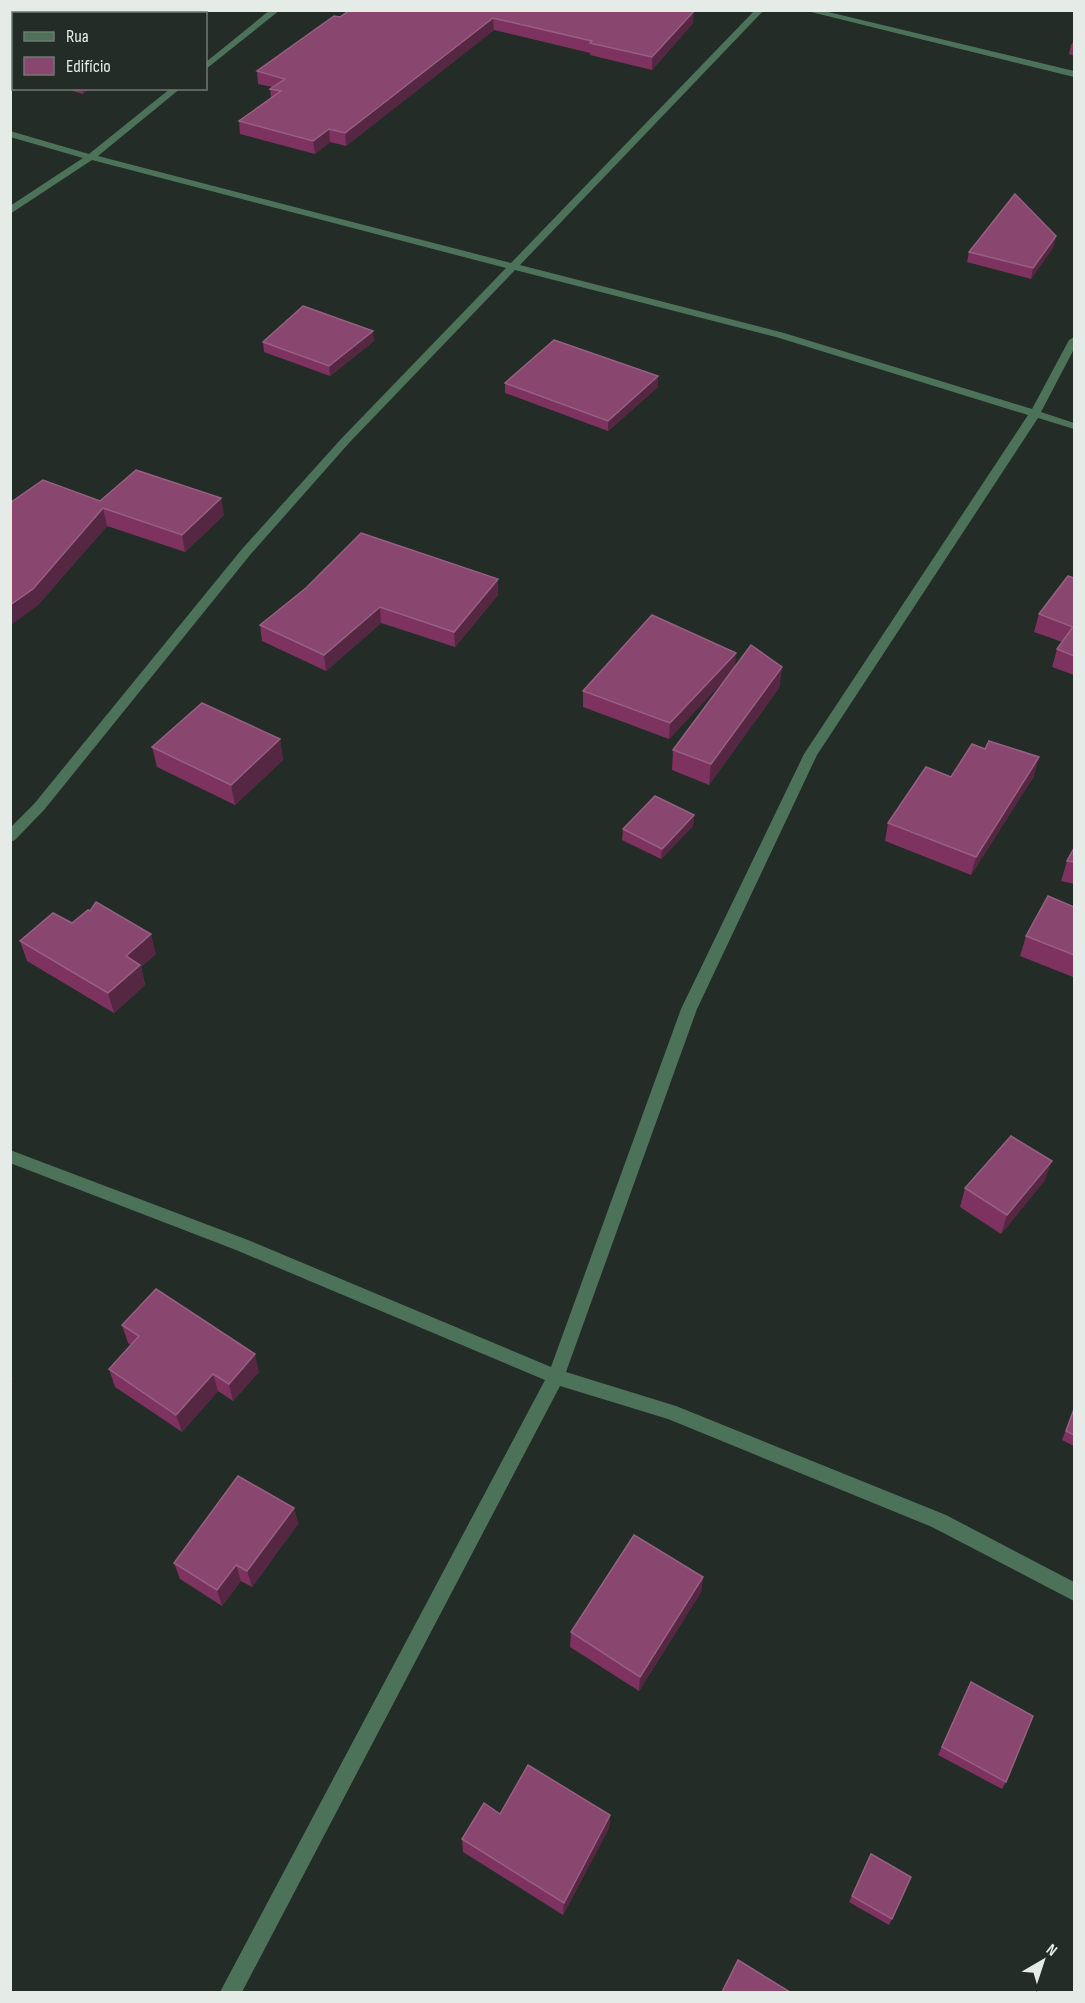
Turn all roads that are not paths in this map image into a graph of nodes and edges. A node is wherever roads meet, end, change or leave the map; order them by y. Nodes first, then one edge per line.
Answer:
1 (276, 10) edge
2 (760, 10) edge
3 (807, 10) edge
4 (207, 65) edge
5 (1074, 74) edge
6 (175, 90) edge
7 (10, 134) edge
8 (91, 157) junction
9 (10, 212) edge
10 (514, 267) junction
11 (1074, 340) edge
12 (1035, 414) junction
13 (1074, 426) edge
14 (10, 837) edge
15 (10, 1156) edge
16 (556, 1377) junction
17 (1074, 1592) edge
18 (231, 1992) edge

1 - 4 street
2 - 10 street
3 - 5 street
6 - 8 street
7 - 8 street
8 - 9 street
8 - 10 street
10 - 12 street
10 - 14 street
11 - 12 street
12 - 13 street
12 - 16 street
15 - 16 street
16 - 17 street
16 - 18 street

